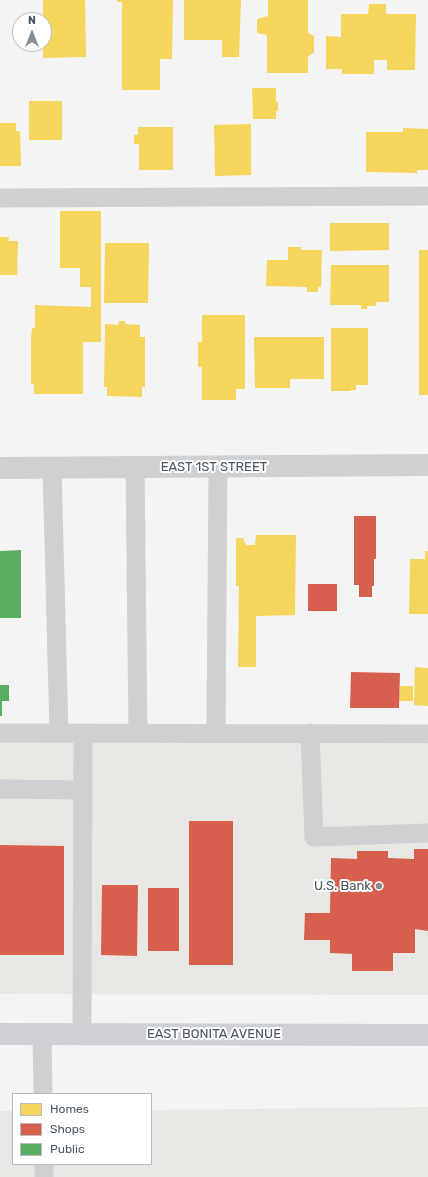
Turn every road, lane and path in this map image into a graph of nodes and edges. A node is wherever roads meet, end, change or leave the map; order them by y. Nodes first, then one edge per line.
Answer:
1 (428, 196) edge
2 (0, 198) edge
3 (428, 465) edge
4 (218, 466) junction
5 (135, 467) junction
6 (0, 468) edge
7 (52, 468) junction
8 (0, 732) edge
9 (60, 733) junction
10 (83, 733) junction
11 (138, 733) junction
12 (216, 733) junction
13 (310, 733) junction
14 (428, 734) edge
15 (0, 789) edge
16 (83, 790) junction
17 (428, 833) edge
18 (0, 1034) edge
19 (42, 1034) junction
20 (82, 1034) junction
21 (428, 1035) edge
22 (43, 1093) edge
23 (44, 1165) edge
24 (44, 1177) edge

1 - 2 lane
3 - 4 street, EAST 1ST STREET
4 - 5 street, EAST 1ST STREET
4 - 12 lane
5 - 7 street, EAST 1ST STREET
5 - 11 lane
6 - 7 street, EAST 1ST STREET
7 - 9 lane
8 - 9 lane
9 - 10 lane
10 - 11 lane
10 - 16 lane
11 - 12 lane
12 - 13 lane
13 - 14 lane
13 - 17 lane
15 - 16 lane
16 - 20 lane
18 - 19 main road, EAST BONITA AVENUE
19 - 20 main road, EAST BONITA AVENUE
19 - 22 lane
20 - 21 main road, EAST BONITA AVENUE
23 - 24 lane

